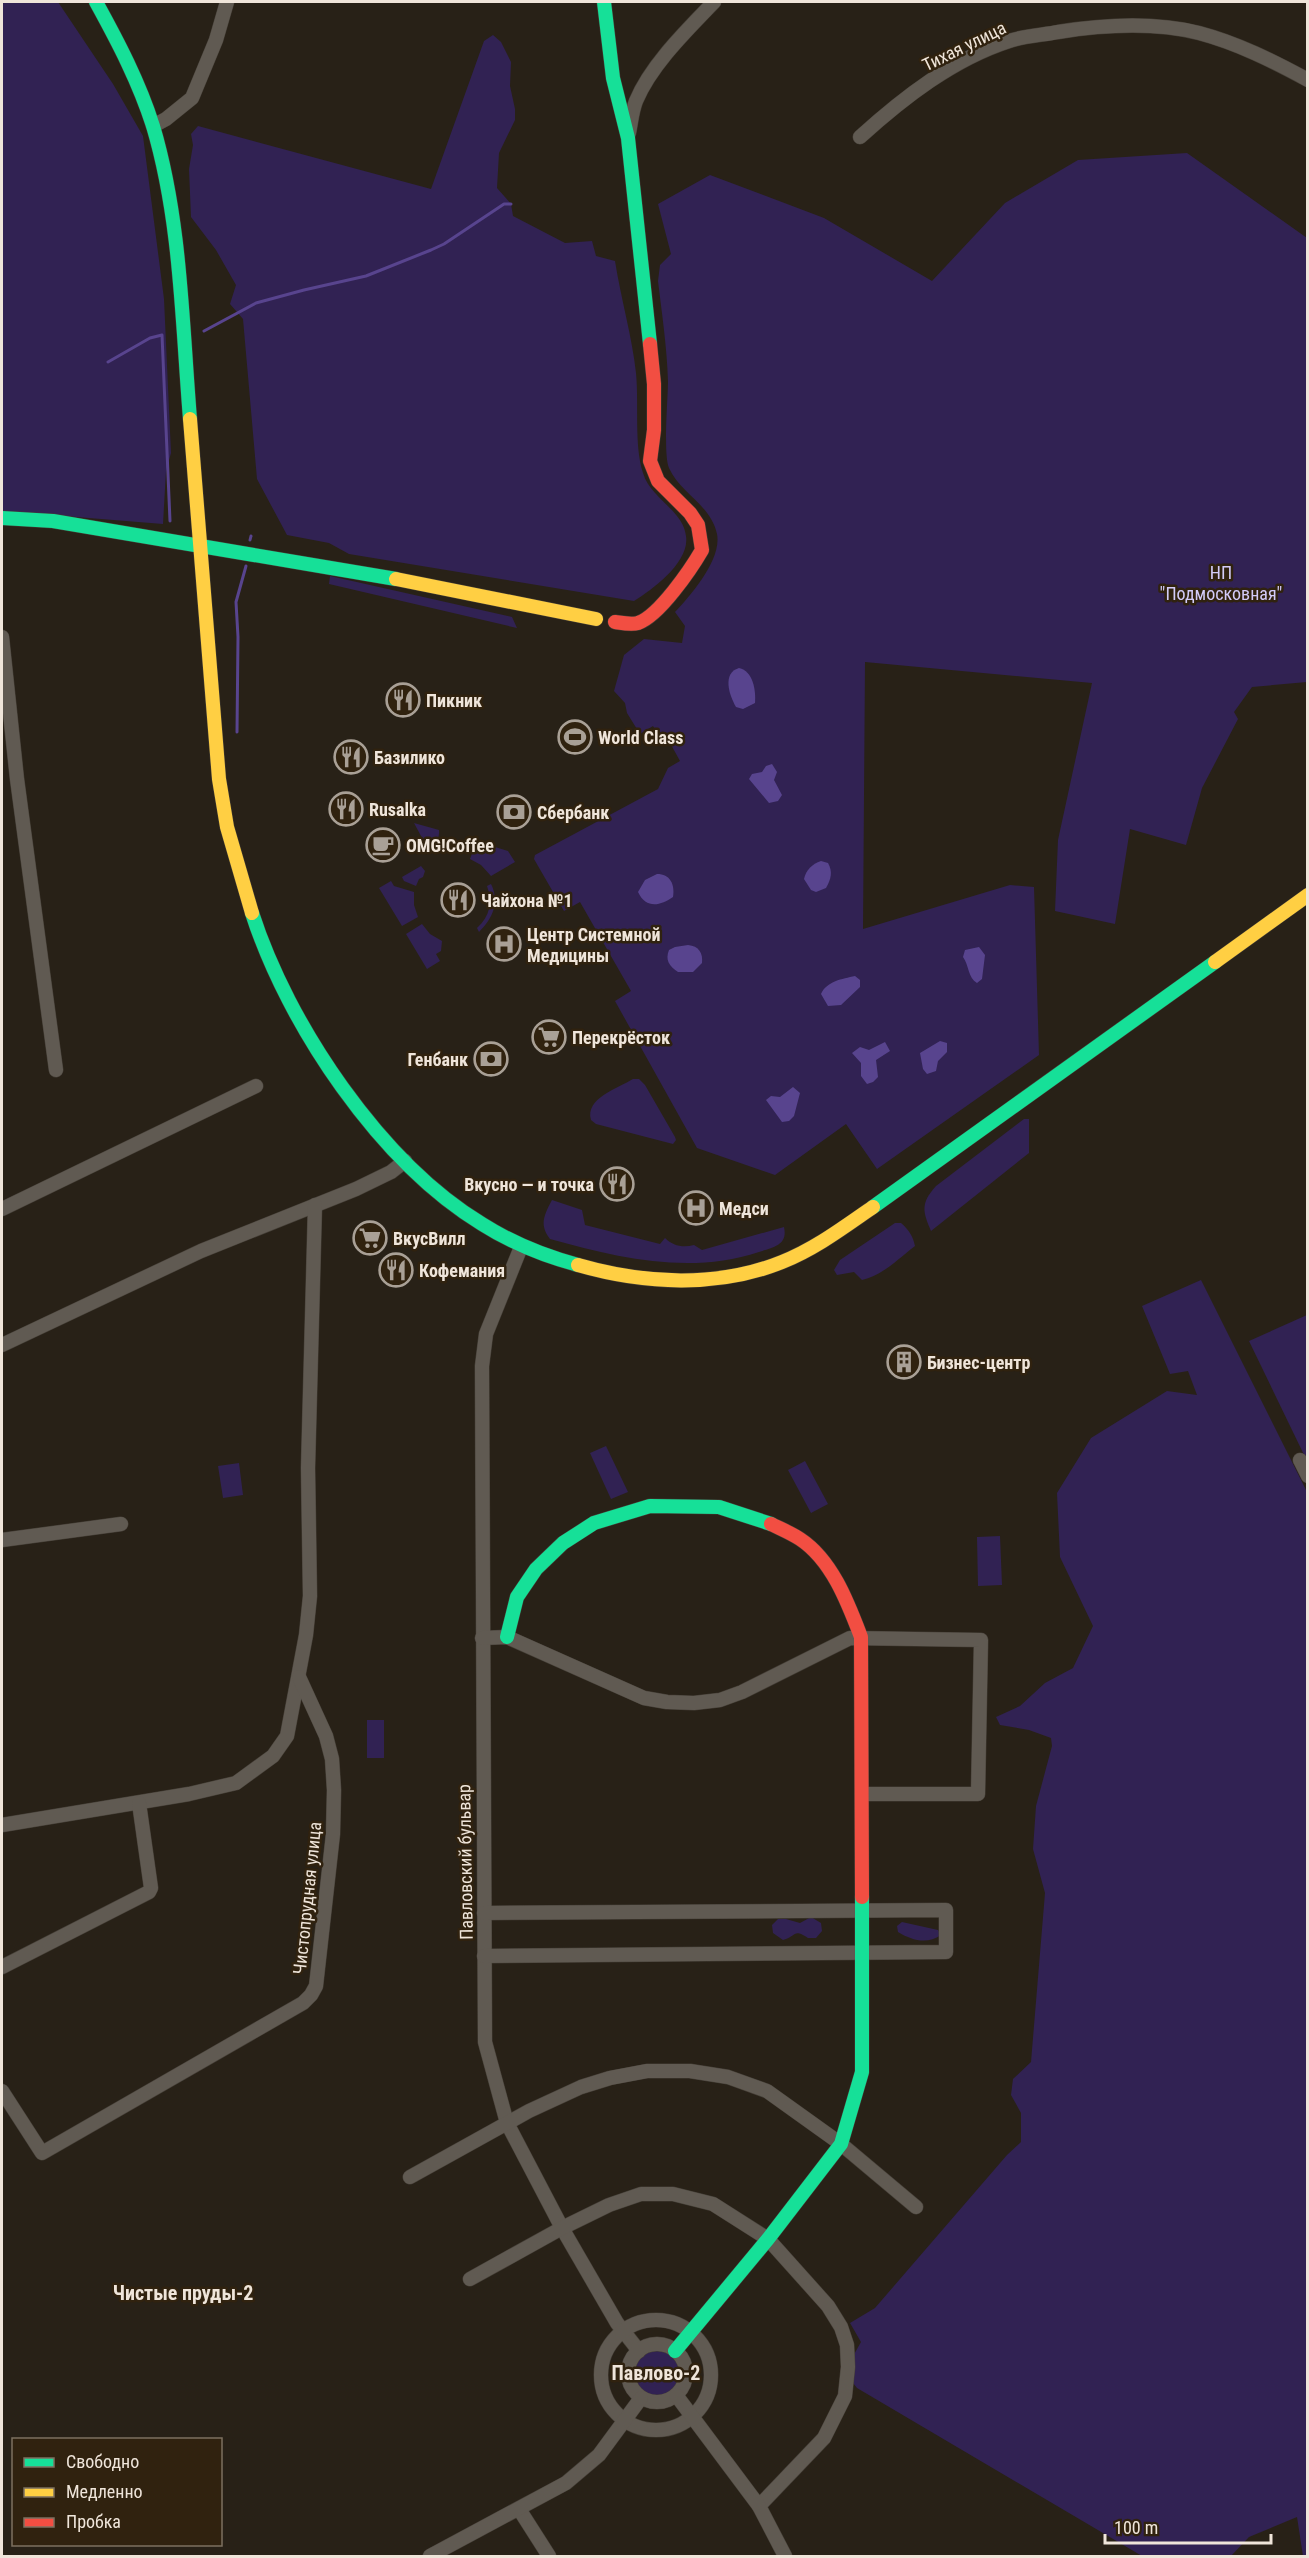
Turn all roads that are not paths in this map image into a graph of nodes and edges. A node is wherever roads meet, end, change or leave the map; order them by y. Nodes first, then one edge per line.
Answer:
1 (96, 2) edge
2 (227, 2) edge
3 (604, 2) edge
4 (714, 2) edge
5 (1308, 80) edge
6 (153, 126) junction
7 (860, 137) dead end
8 (628, 138) junction
9 (2, 518) edge
10 (200, 544) junction
11 (596, 619) dead end
12 (615, 622) dead end
13 (2, 637) edge
14 (1308, 895) edge
15 (56, 1070) dead end
16 (256, 1086) dead end
17 (405, 1161) junction
18 (315, 1205) junction
19 (2, 1209) edge
20 (520, 1247) junction
21 (2, 1345) edge
22 (1300, 1460) dead end
23 (1308, 1476) edge
24 (121, 1524) dead end
25 (2, 1540) edge
26 (507, 1637) junction
27 (861, 1637) junction
28 (482, 1638) junction
29 (299, 1677) junction
30 (862, 1794) junction
31 (139, 1803) junction
32 (2, 1825) edge
33 (863, 1910) junction
34 (484, 1913) junction
35 (863, 1952) junction
36 (484, 1956) junction
37 (2, 1967) edge
38 (2, 2091) edge
39 (507, 2123) junction
40 (841, 2144) junction
41 (410, 2177) dead end
42 (916, 2207) dead end
43 (562, 2228) junction
44 (768, 2239) junction
45 (470, 2279) dead end
46 (622, 2331) junction
47 (691, 2332) junction
48 (639, 2351) junction
49 (675, 2351) junction
50 (676, 2395) junction
51 (641, 2398) junction
52 (693, 2418) junction
53 (625, 2421) junction
54 (759, 2506) junction
55 (519, 2509) junction
56 (430, 2556) edge
57 (549, 2556) edge
58 (785, 2556) edge

1 - 6 street
2 - 6 street
3 - 8 street
4 - 8 street
5 - 7 street, Тихая улица
6 - 10 street
8 - 12 street
9 - 10 street
10 - 11 street
10 - 17 street
13 - 15 street
14 - 20 street
16 - 19 street
17 - 18 street
17 - 20 street
18 - 21 street
18 - 29 street
20 - 28 street, Павловский бульвар
22 - 23 street
24 - 25 street
26 - 27 street
26 - 27 street
26 - 28 street
27 - 30 street
27 - 30 street
28 - 34 street, Павловский бульвар
29 - 31 street
29 - 38 street, Чистопрудная улица
30 - 33 street
31 - 32 street
31 - 37 street
33 - 34 street
33 - 35 street
33 - 35 street
34 - 36 street, Павловский бульвар
35 - 36 street
35 - 40 street
36 - 39 street, Павловский бульвар
39 - 40 street
39 - 41 street
39 - 43 street, Павловский бульвар
40 - 42 street
40 - 44 street
43 - 44 street
43 - 45 street
43 - 46 street, Павловский бульвар
44 - 47 street
44 - 54 street
46 - 47 street
46 - 48 street, Павловский бульвар
46 - 53 street
47 - 49 street
47 - 52 street
48 - 49 street
48 - 51 street
49 - 50 street
50 - 51 street
50 - 52 street
51 - 53 street
52 - 53 street
52 - 54 street
53 - 55 street
54 - 58 street
55 - 56 street
55 - 57 street

